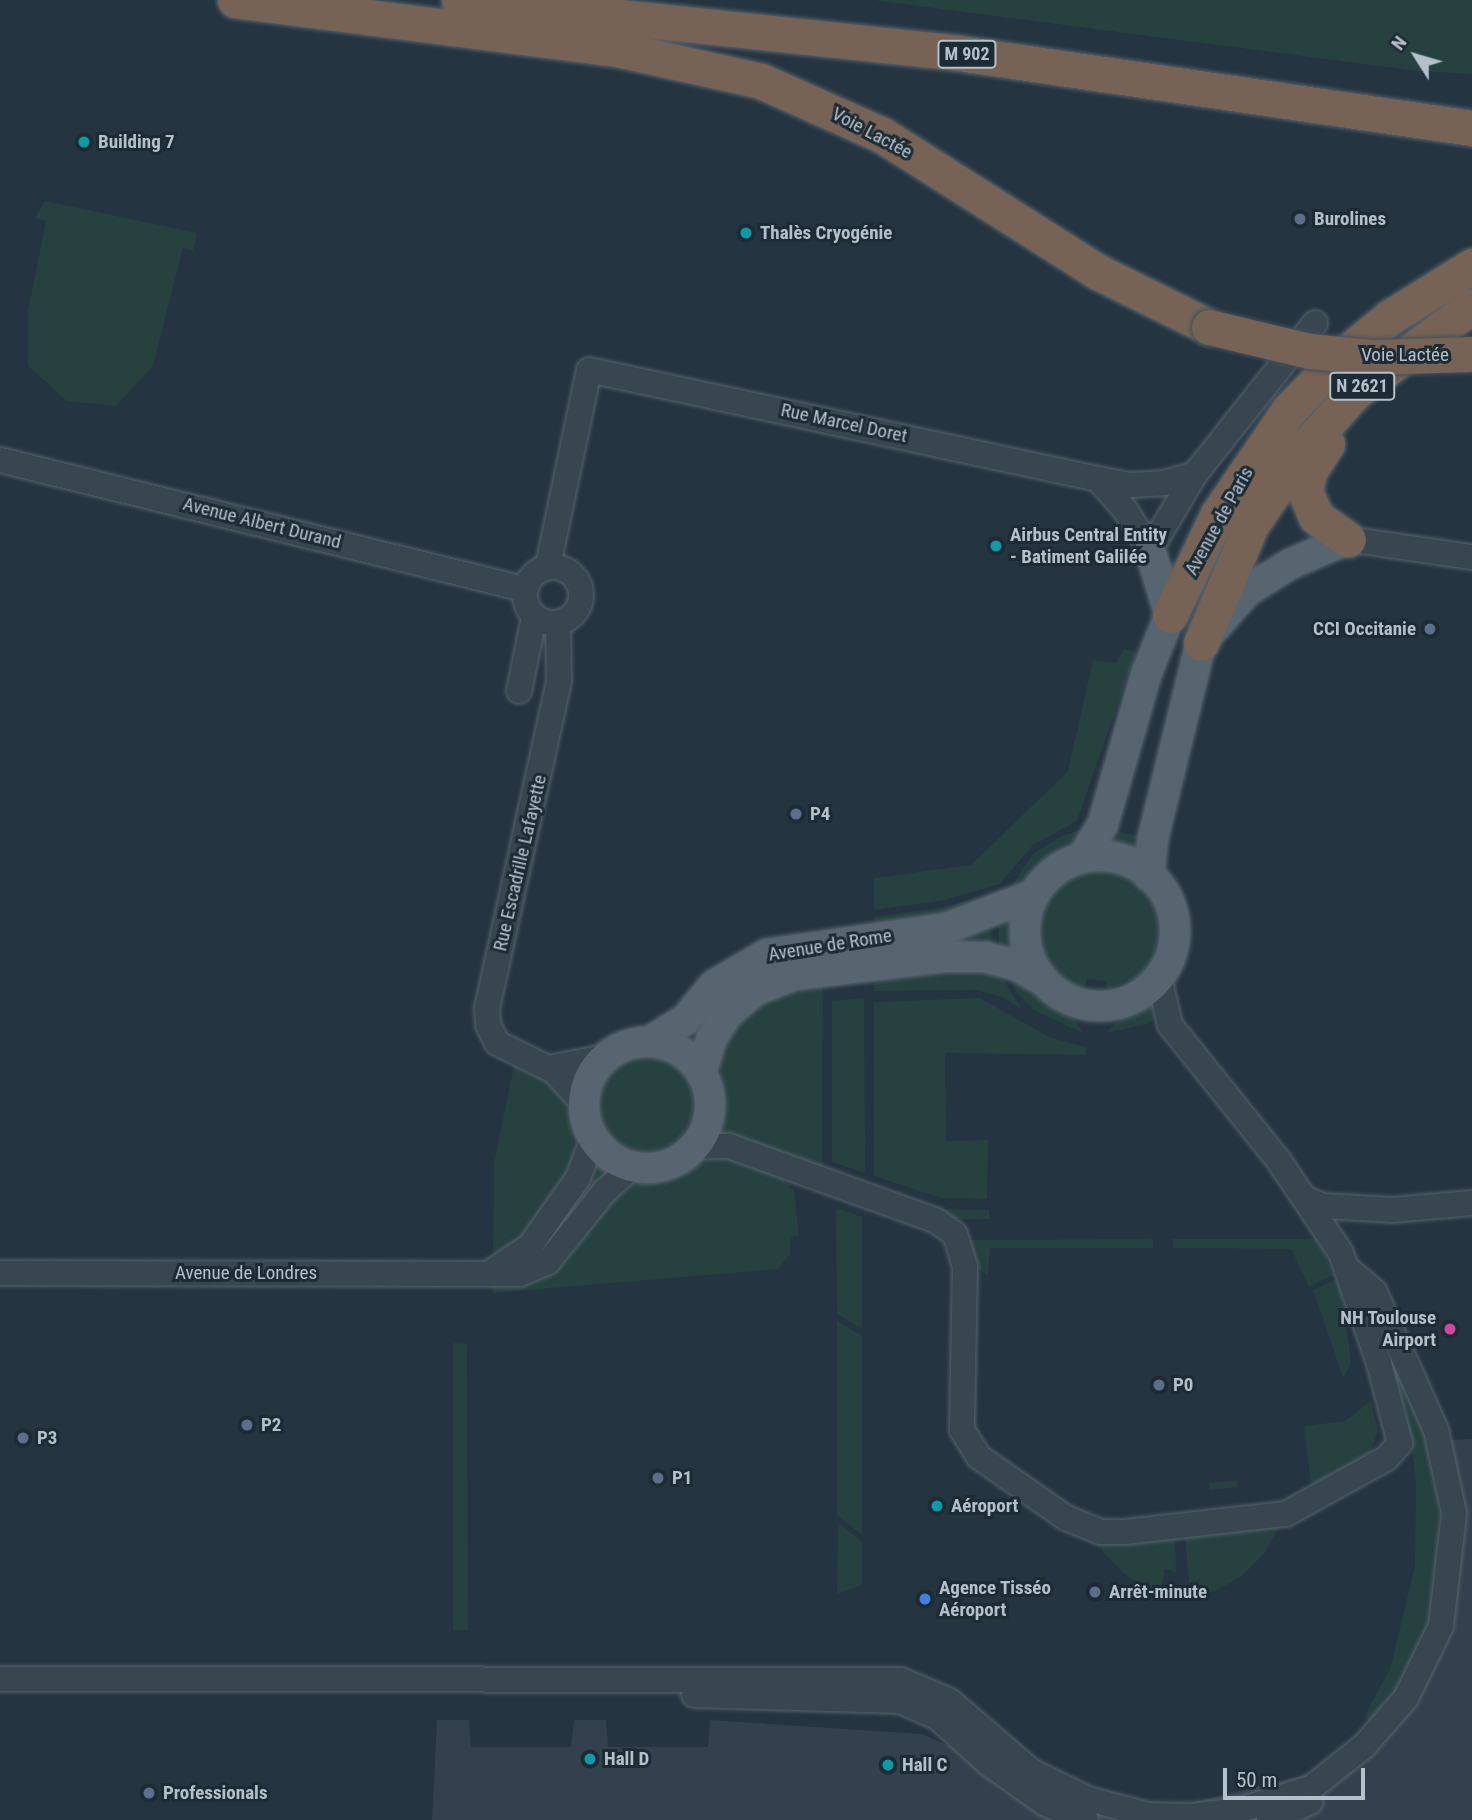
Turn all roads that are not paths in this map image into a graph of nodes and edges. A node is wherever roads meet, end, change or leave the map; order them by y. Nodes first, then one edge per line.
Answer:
1 (235, 0) edge
2 (459, 0) edge
3 (1472, 128) edge
4 (1472, 266) edge
5 (1472, 306) edge
6 (1315, 323) dead end
7 (1472, 354) edge
8 (1381, 370) junction
9 (0, 460) edge
10 (1195, 474) junction
11 (1098, 479) junction
12 (1348, 539) junction
13 (1150, 550) junction
14 (1472, 557) edge
15 (548, 566) junction
16 (524, 589) junction
17 (1170, 615) junction
18 (546, 620) junction
19 (1201, 643) junction
20 (519, 691) dead end
21 (1083, 858) junction
22 (1150, 876) junction
23 (1035, 894) junction
24 (1159, 977) junction
25 (1042, 980) junction
26 (650, 1041) junction
27 (606, 1057) junction
28 (549, 1068) junction
29 (701, 1073) junction
30 (583, 1103) junction
31 (593, 1138) junction
32 (694, 1147) junction
33 (633, 1166) junction
34 (1308, 1200) junction
35 (1472, 1203) edge
36 (1350, 1271) junction
37 (491, 1272) junction
38 (0, 1273) edge
39 (0, 1679) edge
40 (0, 1691) edge
41 (1406, 1698) junction
42 (1086, 1820) edge
43 (1269, 1820) edge

1 - 7 highway, Voie Lactée, bridge
2 - 3 highway, M 902
4 - 17 highway, Avenue de Paris / N 2621
5 - 8 highway, Avenue de Paris / N 2621
6 - 10 street
8 - 12 highway
8 - 19 highway, Avenue de Paris / N 2621
9 - 16 street, Avenue Albert Durand
10 - 11 street, Rue Marcel Doret
10 - 13 street
11 - 13 street
11 - 15 street, Rue Marcel Doret
12 - 14 street
12 - 19 main road
13 - 17 main road
15 - 16 street
15 - 18 street
16 - 18 street
17 - 21 main road, Avenue de Paris / N 2621
18 - 20 street
18 - 28 street, Rue Escadrille Lafayette
19 - 22 main road, Avenue de Paris / N 2621
21 - 22 main road
21 - 23 main road
22 - 24 main road
23 - 25 main road
23 - 26 main road, Avenue de Rome
24 - 25 main road
24 - 34 street
25 - 29 main road, Avenue de Rome
26 - 27 main road
26 - 29 main road
27 - 28 street
27 - 30 main road
28 - 30 street, Rue Escadrille Lafayette
29 - 32 main road
30 - 31 main road
31 - 33 main road
31 - 37 street
32 - 33 main road
32 - 36 street
33 - 37 street, Avenue de Londres
34 - 35 street
34 - 36 street
36 - 41 street
37 - 38 street, Avenue de Londres
39 - 41 street
40 - 42 street
41 - 43 street

